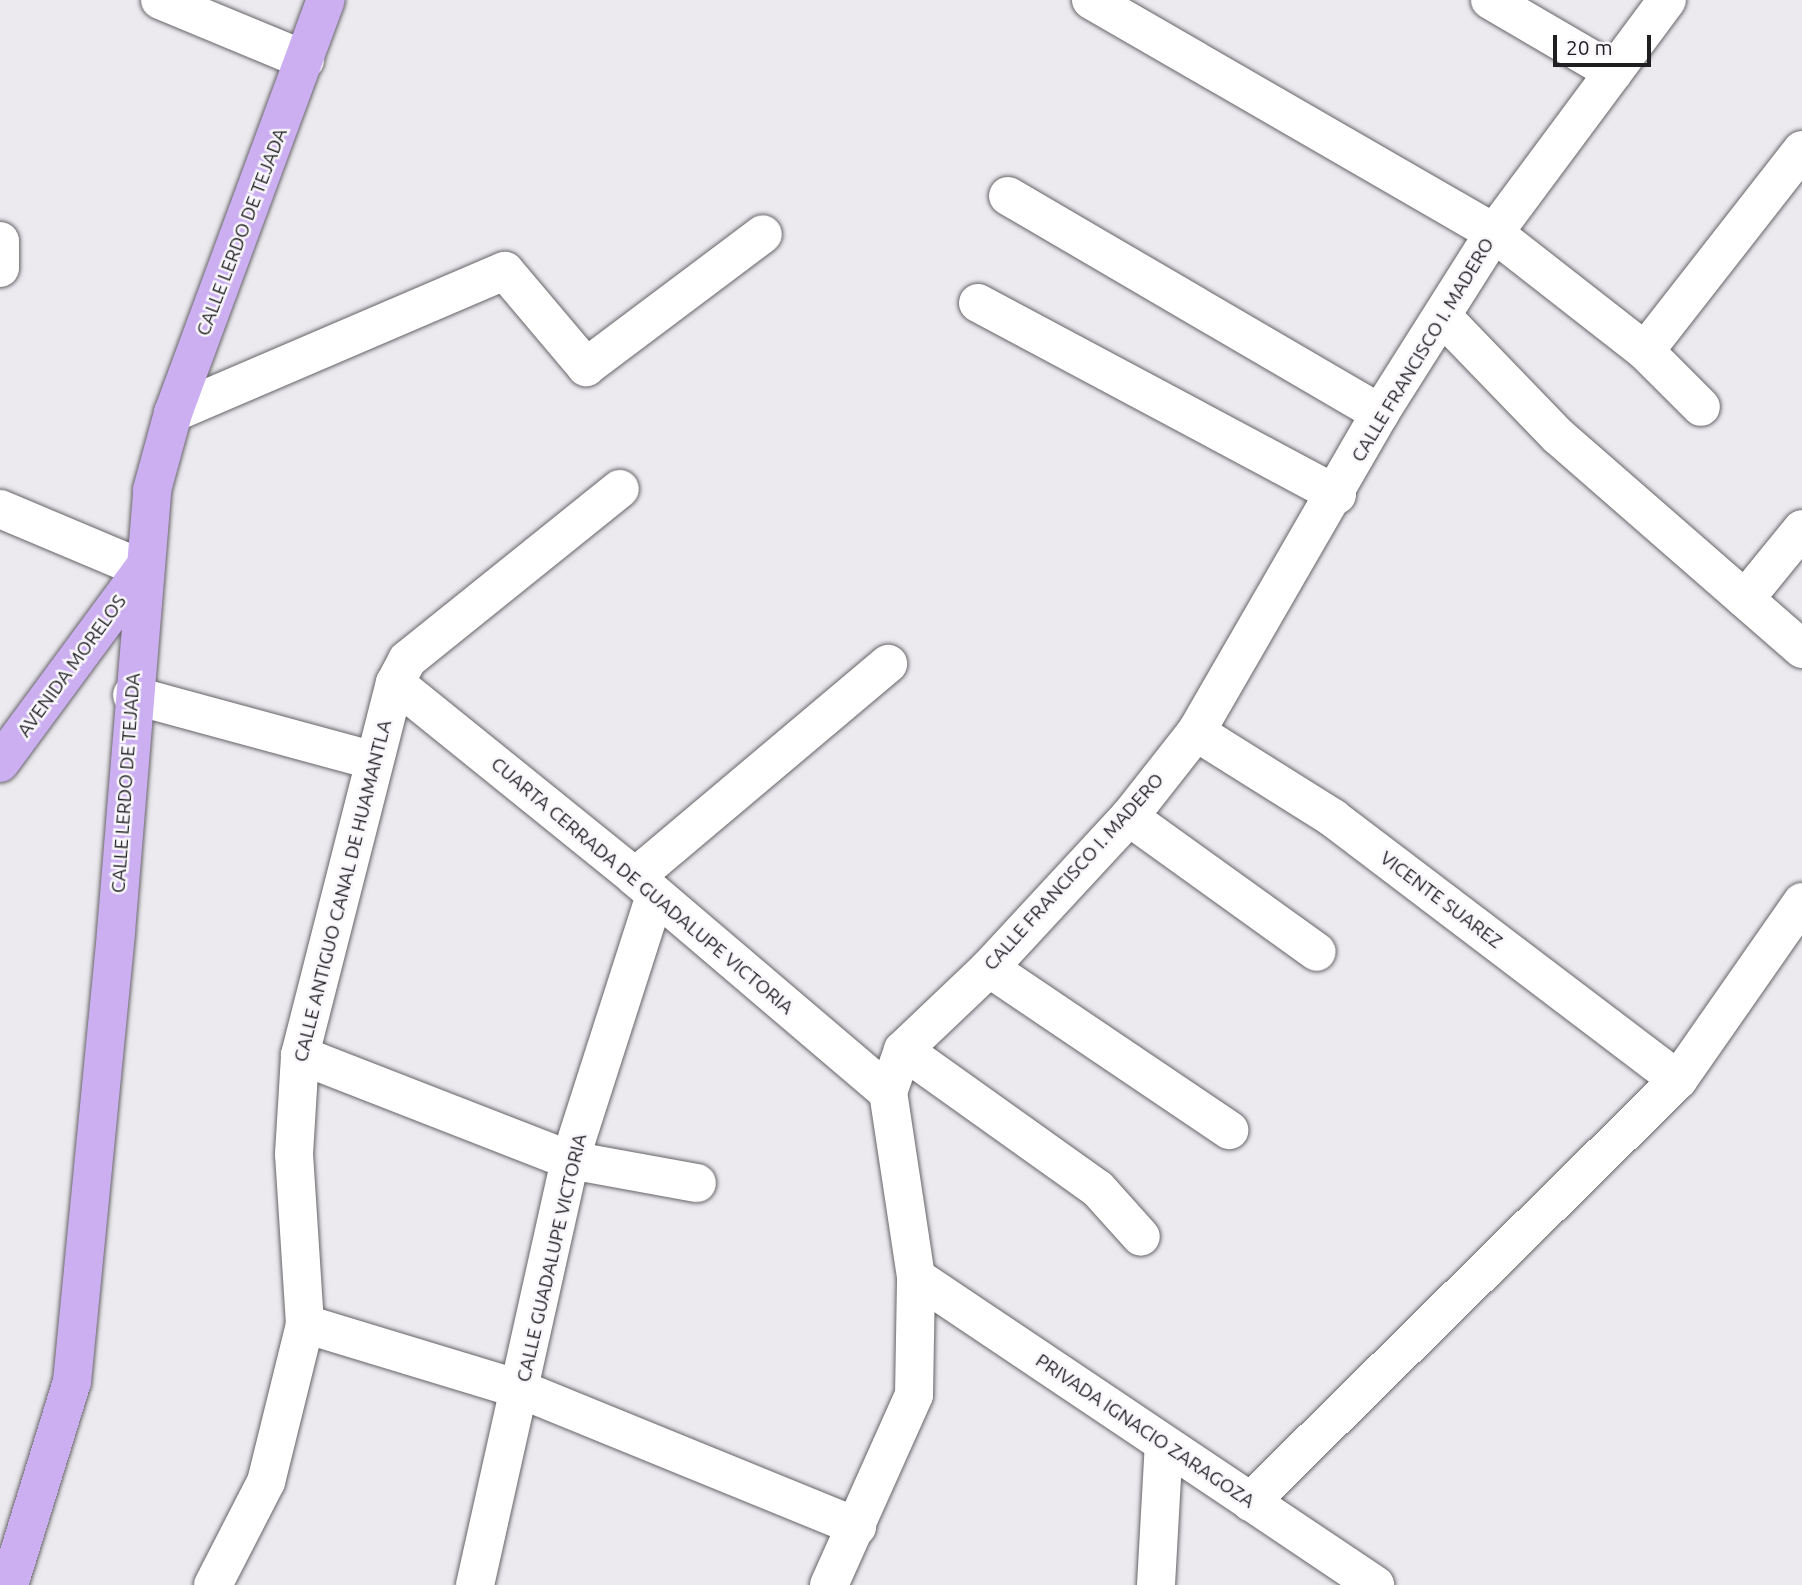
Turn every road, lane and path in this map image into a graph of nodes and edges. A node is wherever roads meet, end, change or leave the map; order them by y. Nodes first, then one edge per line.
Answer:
1 (160, 0) edge
2 (326, 0) edge
3 (1091, 0) edge
4 (1490, 0) edge
5 (1667, 0) edge
6 (305, 60) junction
7 (1614, 72) junction
8 (1802, 150) edge
9 (1008, 195) dead end
10 (1494, 233) junction
11 (763, 234) dead end
12 (0, 241) edge
13 (0, 268) edge
14 (978, 303) dead end
15 (1442, 316) junction
16 (1645, 351) junction
17 (1701, 407) dead end
18 (173, 413) junction
19 (1380, 413) junction
20 (621, 489) dead end
21 (1337, 495) junction
22 (0, 509) edge
23 (1802, 529) edge
24 (143, 569) junction
25 (1745, 599) junction
26 (1802, 649) edge
27 (888, 664) dead end
28 (395, 683) junction
29 (132, 695) junction
30 (1196, 732) junction
31 (372, 760) junction
32 (0, 764) edge
33 (1129, 817) junction
34 (645, 886) junction
35 (1802, 901) edge
36 (1317, 952) dead end
37 (989, 968) junction
38 (903, 1050) junction
39 (300, 1055) junction
40 (1678, 1080) junction
41 (888, 1092) junction
42 (1229, 1130) dead end
43 (570, 1160) junction
44 (697, 1183) dead end
45 (1141, 1237) dead end
46 (916, 1277) junction
47 (305, 1324) junction
48 (522, 1390) junction
49 (1164, 1444) junction
50 (1250, 1502) junction
51 (857, 1527) junction
52 (9, 1585) edge
53 (213, 1585) edge
54 (475, 1585) edge
55 (829, 1585) edge
56 (1156, 1585) edge
57 (1375, 1585) edge

1 - 6 street
2 - 6 main road, CALLE LERDO DE TEJADA
3 - 10 street
4 - 7 street
5 - 7 street, CALLE FRANCISCO I. MADERO
6 - 18 main road, CALLE LERDO DE TEJADA
7 - 10 street, CALLE FRANCISCO I. MADERO
8 - 16 street
9 - 19 street
10 - 15 street, CALLE FRANCISCO I. MADERO
10 - 16 street
11 - 18 street
12 - 13 street
14 - 21 street
15 - 19 street, CALLE FRANCISCO I. MADERO
15 - 25 street
16 - 17 street
18 - 24 main road, CALLE LERDO DE TEJADA
19 - 21 street, CALLE FRANCISCO I. MADERO
20 - 28 street, CALLE ANTIGUO CANAL DE HUAMANTLA
21 - 30 street, CALLE FRANCISCO I. MADERO
22 - 24 street
23 - 25 street
24 - 29 main road, CALLE LERDO DE TEJADA
24 - 32 main road, AVENIDA MORELOS
25 - 26 street
27 - 34 street
28 - 31 street, CALLE ANTIGUO CANAL DE HUAMANTLA
28 - 34 street, CUARTA CERRADA DE GUADALUPE VICTORIA
29 - 31 street
29 - 52 main road, CALLE LERDO DE TEJADA
30 - 33 street, CALLE FRANCISCO I. MADERO
30 - 40 street, VICENTE SUAREZ
31 - 39 street, CALLE ANTIGUO CANAL DE HUAMANTLA
33 - 36 street
33 - 37 street, CALLE FRANCISCO I. MADERO
34 - 41 street, CUARTA CERRADA DE GUADALUPE VICTORIA
34 - 43 street, CALLE GUADALUPE VICTORIA
35 - 40 street
37 - 38 street, CALLE FRANCISCO I. MADERO
37 - 42 street
38 - 41 street, CALLE FRANCISCO I. MADERO
38 - 45 street
39 - 43 street
39 - 47 street, CALLE ANTIGUO CANAL DE HUAMANTLA
40 - 50 street
41 - 46 street, CALLE FRANCISCO I. MADERO
43 - 44 street
43 - 48 street, CALLE GUADALUPE VICTORIA
46 - 49 street, PRIVADA IGNACIO ZARAGOZA
46 - 51 street, CALLE FRANCISCO I. MADERO
47 - 48 street
47 - 53 street, CALLE ANTIGUO CANAL DE HUAMANTLA
48 - 51 street
48 - 54 street, CALLE GUADALUPE VICTORIA
49 - 50 street, PRIVADA IGNACIO ZARAGOZA
49 - 56 street
50 - 57 street, PRIVADA IGNACIO ZARAGOZA
51 - 55 street, CALLE FRANCISCO I. MADERO

